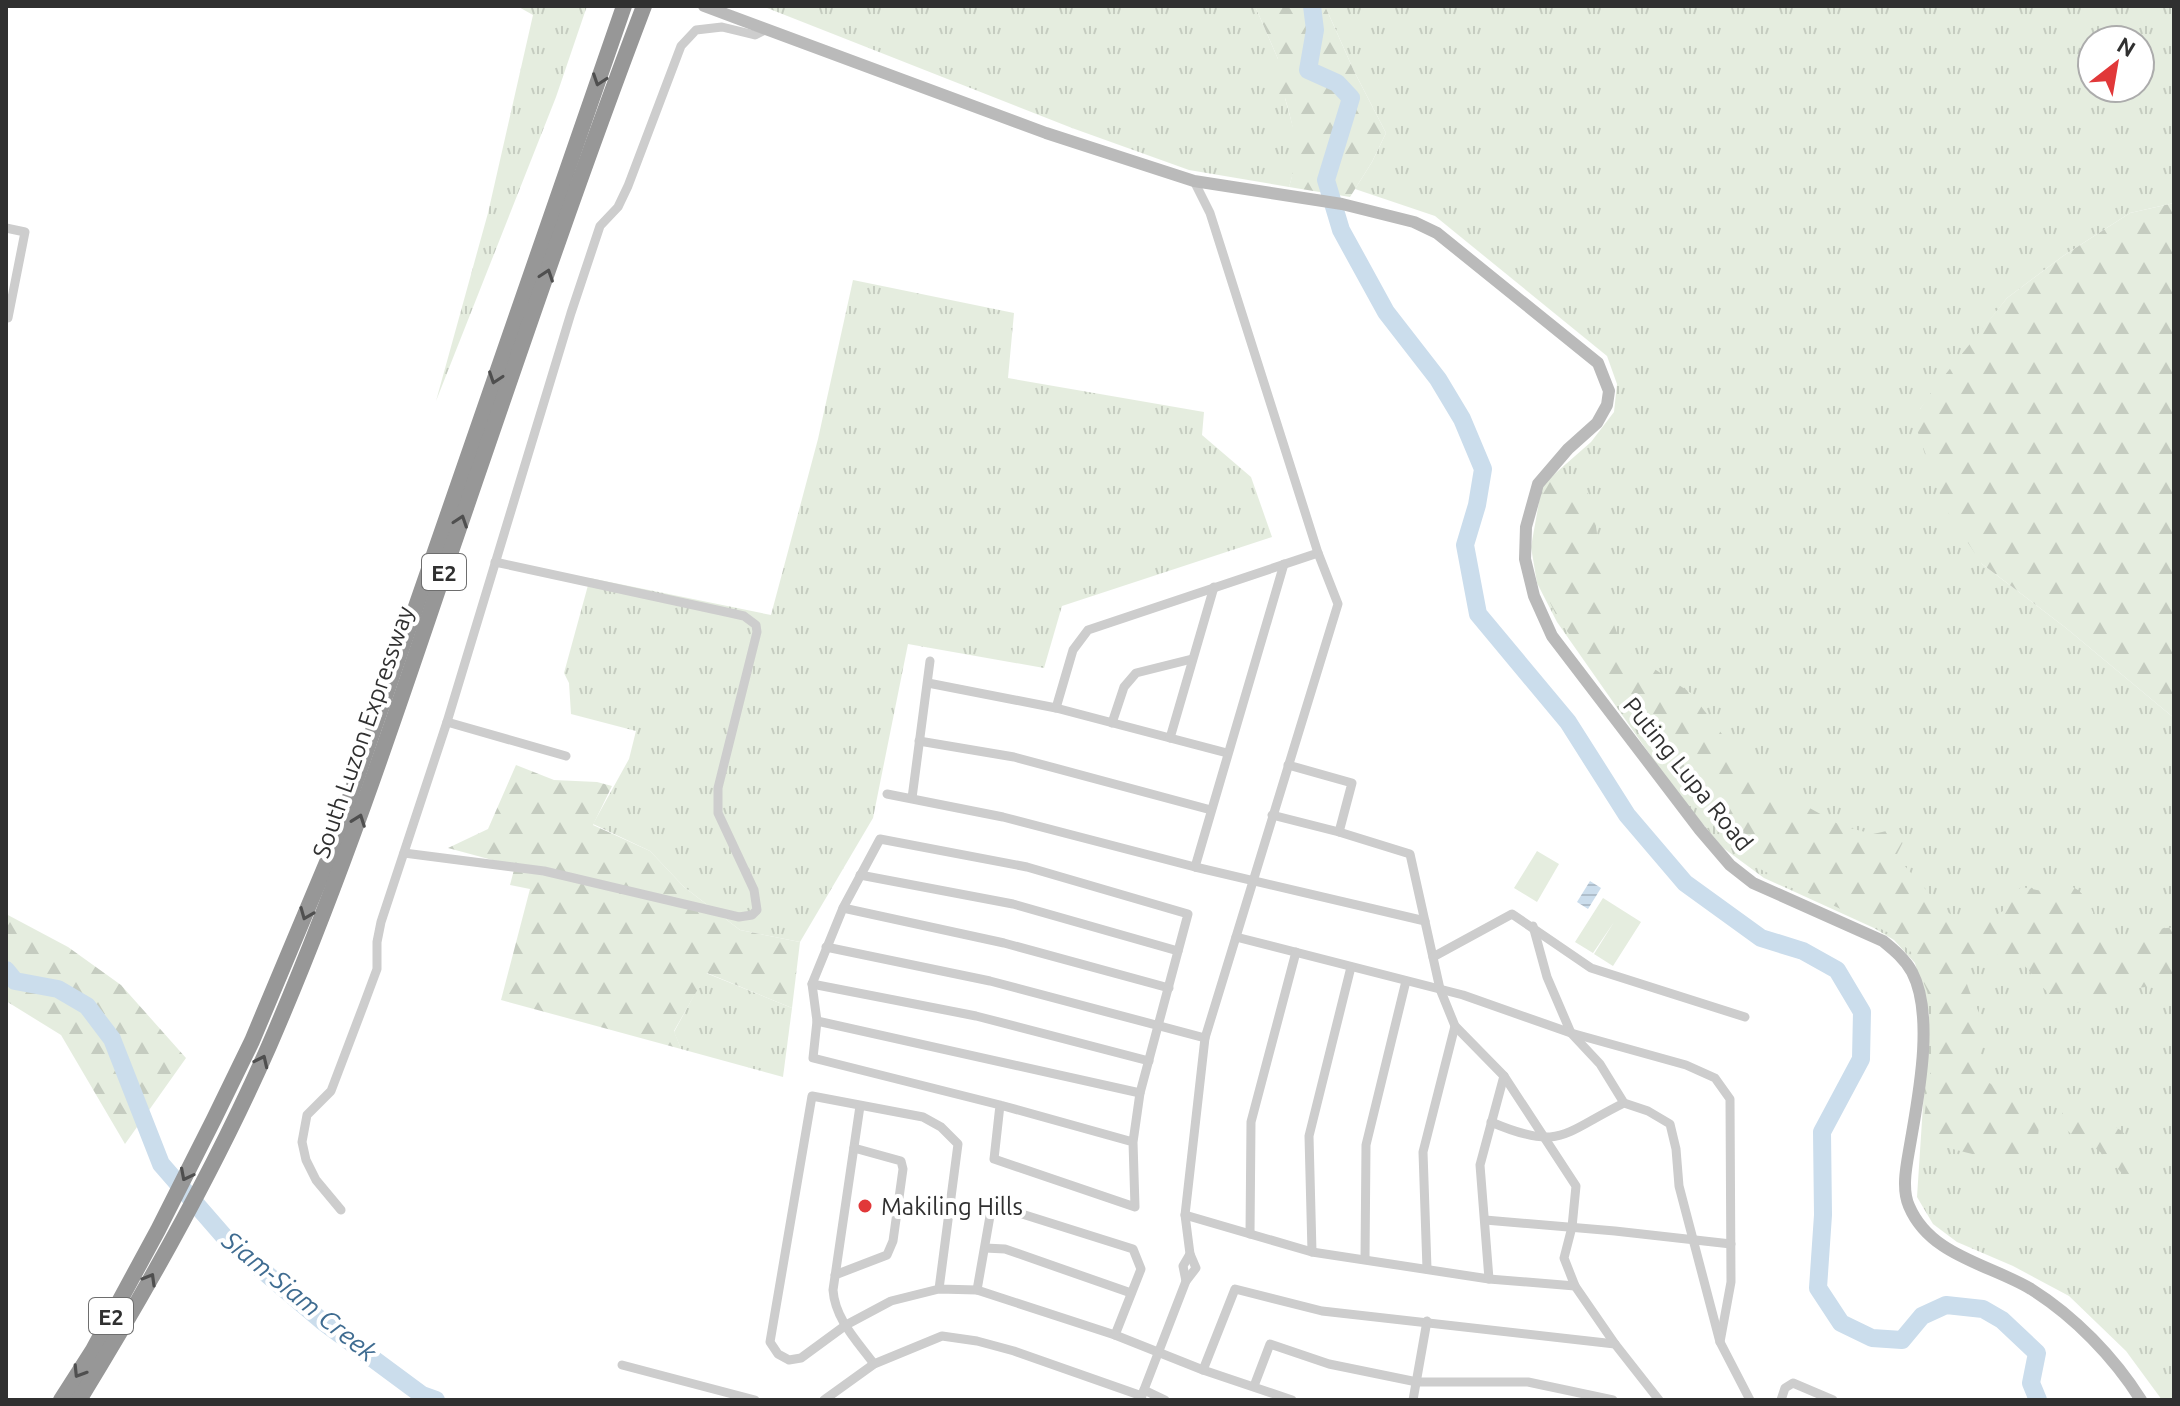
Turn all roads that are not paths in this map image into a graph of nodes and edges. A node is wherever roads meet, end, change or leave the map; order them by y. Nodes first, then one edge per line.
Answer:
1 (624, 6) edge
2 (644, 6) edge
3 (704, 6) edge
4 (765, 30) junction
5 (1194, 181) junction
6 (6, 228) edge
7 (10, 286) edge
8 (8, 318) dead end
9 (1318, 553) junction
10 (495, 562) junction
11 (1284, 564) junction
12 (1214, 587) junction
13 (1192, 659) junction
14 (930, 661) dead end
15 (928, 683) junction
16 (1056, 708) junction
17 (447, 722) junction
18 (1112, 723) junction
19 (1170, 738) junction
20 (919, 741) junction
21 (1227, 753) junction
22 (566, 756) dead end
23 (1288, 765) junction
24 (887, 794) dead end
25 (912, 798) junction
26 (1211, 810) junction
27 (1272, 815) junction
28 (1339, 832) junction
29 (404, 853) junction
30 (1195, 867) junction
31 (860, 875) junction
32 (1252, 880) junction
33 (843, 908) junction
34 (1425, 921) junction
35 (1533, 926) junction
36 (1236, 937) junction
37 (826, 947) junction
38 (1178, 951) junction
39 (1296, 952) junction
40 (1433, 957) junction
41 (1351, 967) junction
42 (1406, 981) junction
43 (812, 984) junction
44 (1169, 988) junction
45 (1440, 989) junction
46 (1745, 1017) dead end
47 (817, 1021) junction
48 (1455, 1026) junction
49 (1158, 1027) junction
50 (1571, 1033) junction
51 (1205, 1038) junction
52 (1149, 1061) junction
53 (1504, 1076) junction
54 (1140, 1093) junction
55 (1624, 1103) junction
56 (1000, 1105) junction
57 (860, 1106) junction
58 (1491, 1122) junction
59 (1546, 1139) junction
60 (1133, 1142) junction
61 (854, 1148) junction
62 (341, 1210) dead end
63 (1185, 1215) junction
64 (1485, 1220) junction
65 (1572, 1227) junction
66 (1250, 1234) junction
67 (1695, 1240) junction
68 (1731, 1244) junction
69 (985, 1248) junction
70 (1312, 1252) junction
71 (1365, 1259) junction
72 (1427, 1269) junction
73 (835, 1275) junction
74 (1489, 1279) junction
75 (1575, 1286) junction
76 (939, 1289) junction
77 (977, 1290) junction
78 (1131, 1293) junction
79 (1427, 1321) junction
80 (846, 1325) junction
81 (1115, 1335) junction
82 (1720, 1342) junction
83 (1615, 1344) junction
84 (1158, 1351) junction
85 (874, 1364) junction
86 (622, 1365) dead end
87 (1203, 1370) junction
88 (1417, 1382) junction
89 (1254, 1386) junction
90 (1142, 1395) edge
91 (724, 1396) edge
92 (61, 1400) edge
93 (79, 1400) edge
94 (755, 1400) edge
95 (824, 1400) edge
96 (1165, 1400) edge
97 (1292, 1400) edge
98 (1413, 1400) edge
99 (1613, 1400) edge
100 (1659, 1400) edge
101 (1750, 1400) edge
102 (1781, 1400) edge
103 (1833, 1400) edge
104 (2141, 1400) edge

1 -> 92 highway, South Luzon Expressway / E2
93 -> 2 highway, South Luzon Expressway / E2
3 - 4 street
4 - 5 street
4 - 10 street
5 - 9 street
5 - 104 street, Puting Lupa Road
6 - 7 street
7 - 8 street
9 - 11 street
9 - 23 street
10 - 17 street
10 - 29 street
11 - 12 street
11 - 21 street
12 - 13 street
12 - 16 street
13 - 18 street
13 - 19 street
14 - 15 street
15 - 16 street
15 - 20 street
16 - 18 street
17 - 22 street
17 - 29 street
18 - 19 street
19 - 21 street
20 - 25 street
20 - 26 street
21 - 26 street
23 - 27 street
23 - 28 street
24 - 25 street
25 - 30 street
26 - 30 street
27 - 28 street
27 - 32 street
28 - 34 street
29 - 62 street
30 - 32 street
31 - 33 street
31 - 38 street
31 - 38 street
32 - 34 street
32 - 36 street
33 - 37 street
33 - 44 street
34 - 40 street
35 - 40 street
35 - 46 street
35 - 50 street
36 - 39 street
36 - 51 street
37 - 43 street
37 - 49 street
38 - 44 street
39 - 41 street
39 - 66 street
40 - 45 street
41 - 42 street
41 - 70 street
42 - 45 street
42 - 71 street
43 - 47 street
43 - 52 street
44 - 49 street
45 - 48 street
45 - 50 street
47 - 54 street
47 - 56 street
48 - 53 street
48 - 72 street
49 - 51 street
49 - 52 street
50 - 55 street
50 - 68 street
51 - 63 street
52 - 54 street
53 - 58 street
53 - 59 street
54 - 60 street
55 - 59 street
55 - 67 street
56 - 60 street
56 - 60 street
57 - 61 street
57 - 76 street
57 - 80 street
58 - 59 street
58 - 64 street
59 - 65 street
61 - 73 street
61 - 73 street
63 - 66 street
63 - 84 street
64 - 65 street
64 - 74 street
65 - 67 street
65 - 75 street
66 - 70 street
67 - 68 street
67 - 82 street
68 - 82 street
69 - 77 street
69 - 78 street
69 - 78 street
70 - 71 street
71 - 72 street
72 - 74 street
73 - 80 street
74 - 75 street
75 - 83 street
76 - 77 street
76 - 80 street
77 - 81 street
78 - 81 street
79 - 83 street
79 - 87 street
79 - 88 street
80 - 85 street
81 - 84 street
82 - 101 street
83 - 100 street
84 - 87 street
84 - 90 street
85 - 90 street
85 - 95 street
86 - 91 street
87 - 89 street
88 - 89 street
88 - 98 street
88 - 99 street
89 - 97 street
90 - 96 street
91 - 94 street
102 - 103 street

